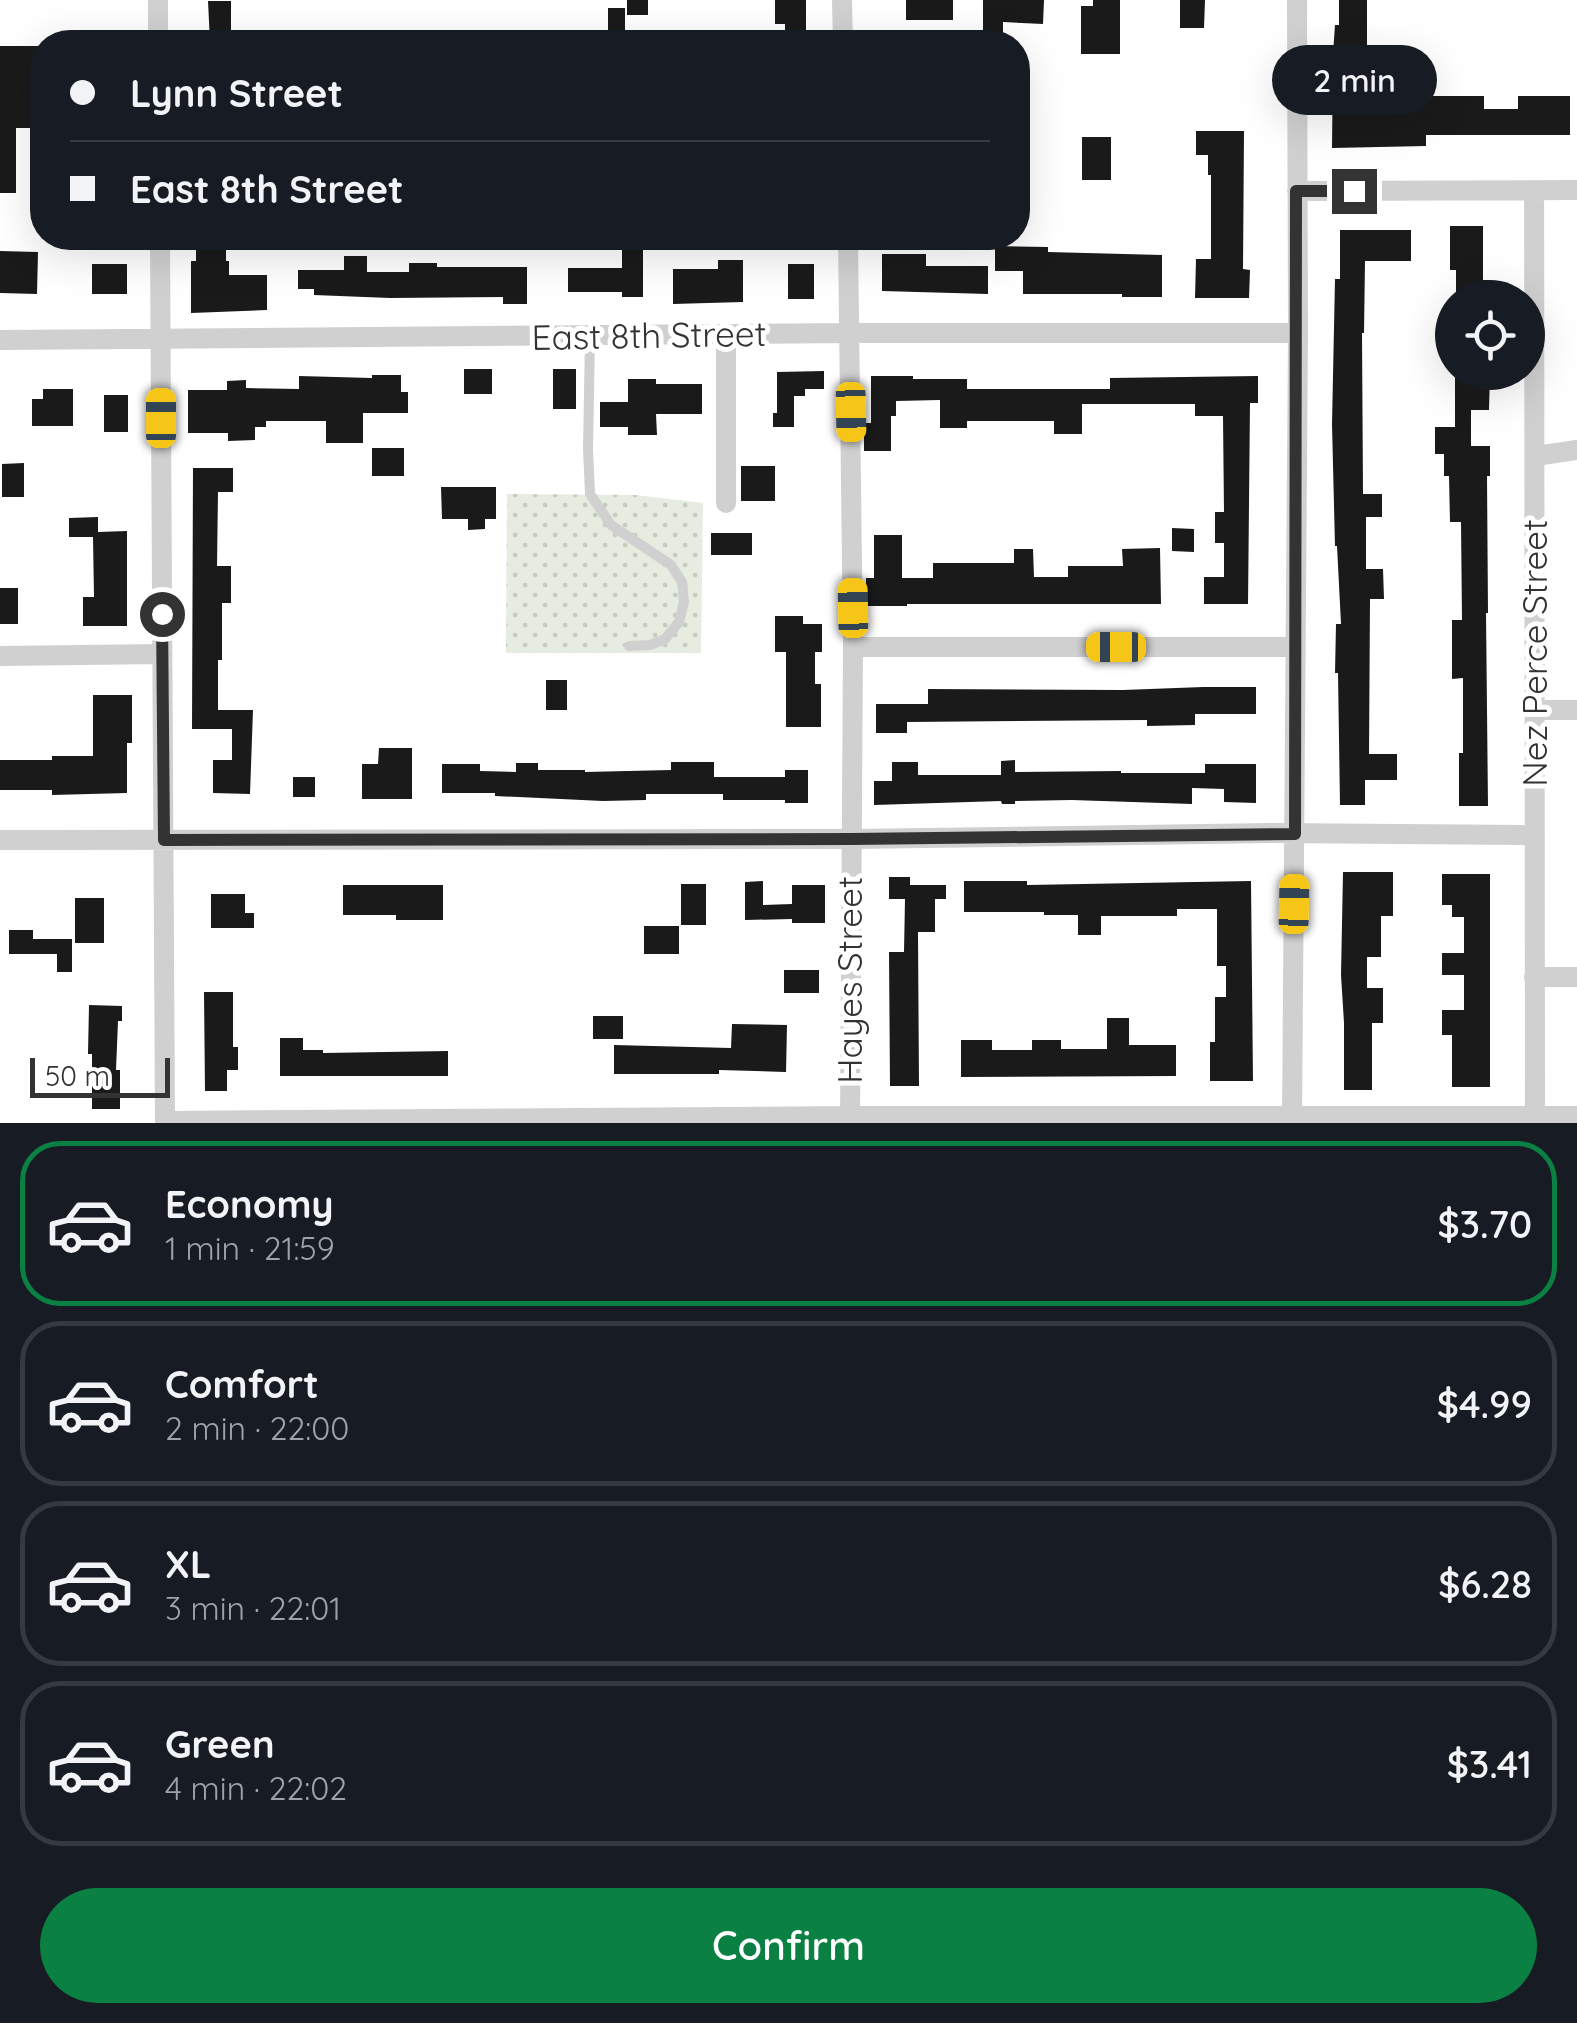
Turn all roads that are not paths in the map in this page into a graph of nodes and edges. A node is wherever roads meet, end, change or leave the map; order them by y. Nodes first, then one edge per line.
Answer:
1 (158, 0) edge
2 (842, 0) edge
3 (1297, 0) edge
4 (158, 30) edge
5 (843, 30) edge
6 (1534, 190) junction
7 (1577, 190) edge
8 (1296, 191) junction
9 (160, 250) edge
10 (848, 250) edge
11 (1298, 332) junction
12 (850, 333) junction
13 (590, 336) junction
14 (726, 336) junction
15 (160, 339) junction
16 (0, 340) edge
17 (1577, 450) edge
18 (1536, 456) junction
19 (726, 503) dead end
20 (628, 646) dead end
21 (854, 647) junction
22 (1295, 647) junction
23 (162, 654) junction
24 (0, 656) edge
25 (1535, 710) junction
26 (1577, 710) edge
27 (1295, 834) junction
28 (1533, 835) junction
29 (851, 839) junction
30 (0, 840) edge
31 (164, 840) junction
32 (1534, 977) junction
33 (1577, 977) edge
34 (1534, 1116) junction
35 (1577, 1116) edge
36 (850, 1119) edge
37 (1292, 1120) edge
38 (165, 1122) edge

1 - 4 street
2 - 5 street
3 - 8 street
6 - 7 street
6 - 8 street
6 - 18 street, Nez Perce Street
8 - 11 street
9 - 15 street
10 - 12 street, Hayes Street
11 - 12 street, East 8th Street
11 - 22 street
12 - 14 street, East 8th Street
12 - 21 street, Hayes Street
13 - 14 street, East 8th Street
13 - 15 street, East 8th Street
13 - 20 lane
14 - 19 street
15 - 16 street, East 8th Street
15 - 23 street
17 - 18 street
18 - 25 street, Nez Perce Street
21 - 22 street
21 - 29 street, Hayes Street
22 - 27 street
23 - 24 street
23 - 31 street
25 - 26 street
25 - 28 street, Nez Perce Street
27 - 28 street
27 - 29 street
27 - 37 street
28 - 32 street, Nez Perce Street
29 - 31 street
29 - 36 street, Hayes Street
30 - 31 street
31 - 38 street
32 - 33 street
32 - 34 street, Nez Perce Street
34 - 35 street
34 - 37 street
36 - 37 street
36 - 38 street

